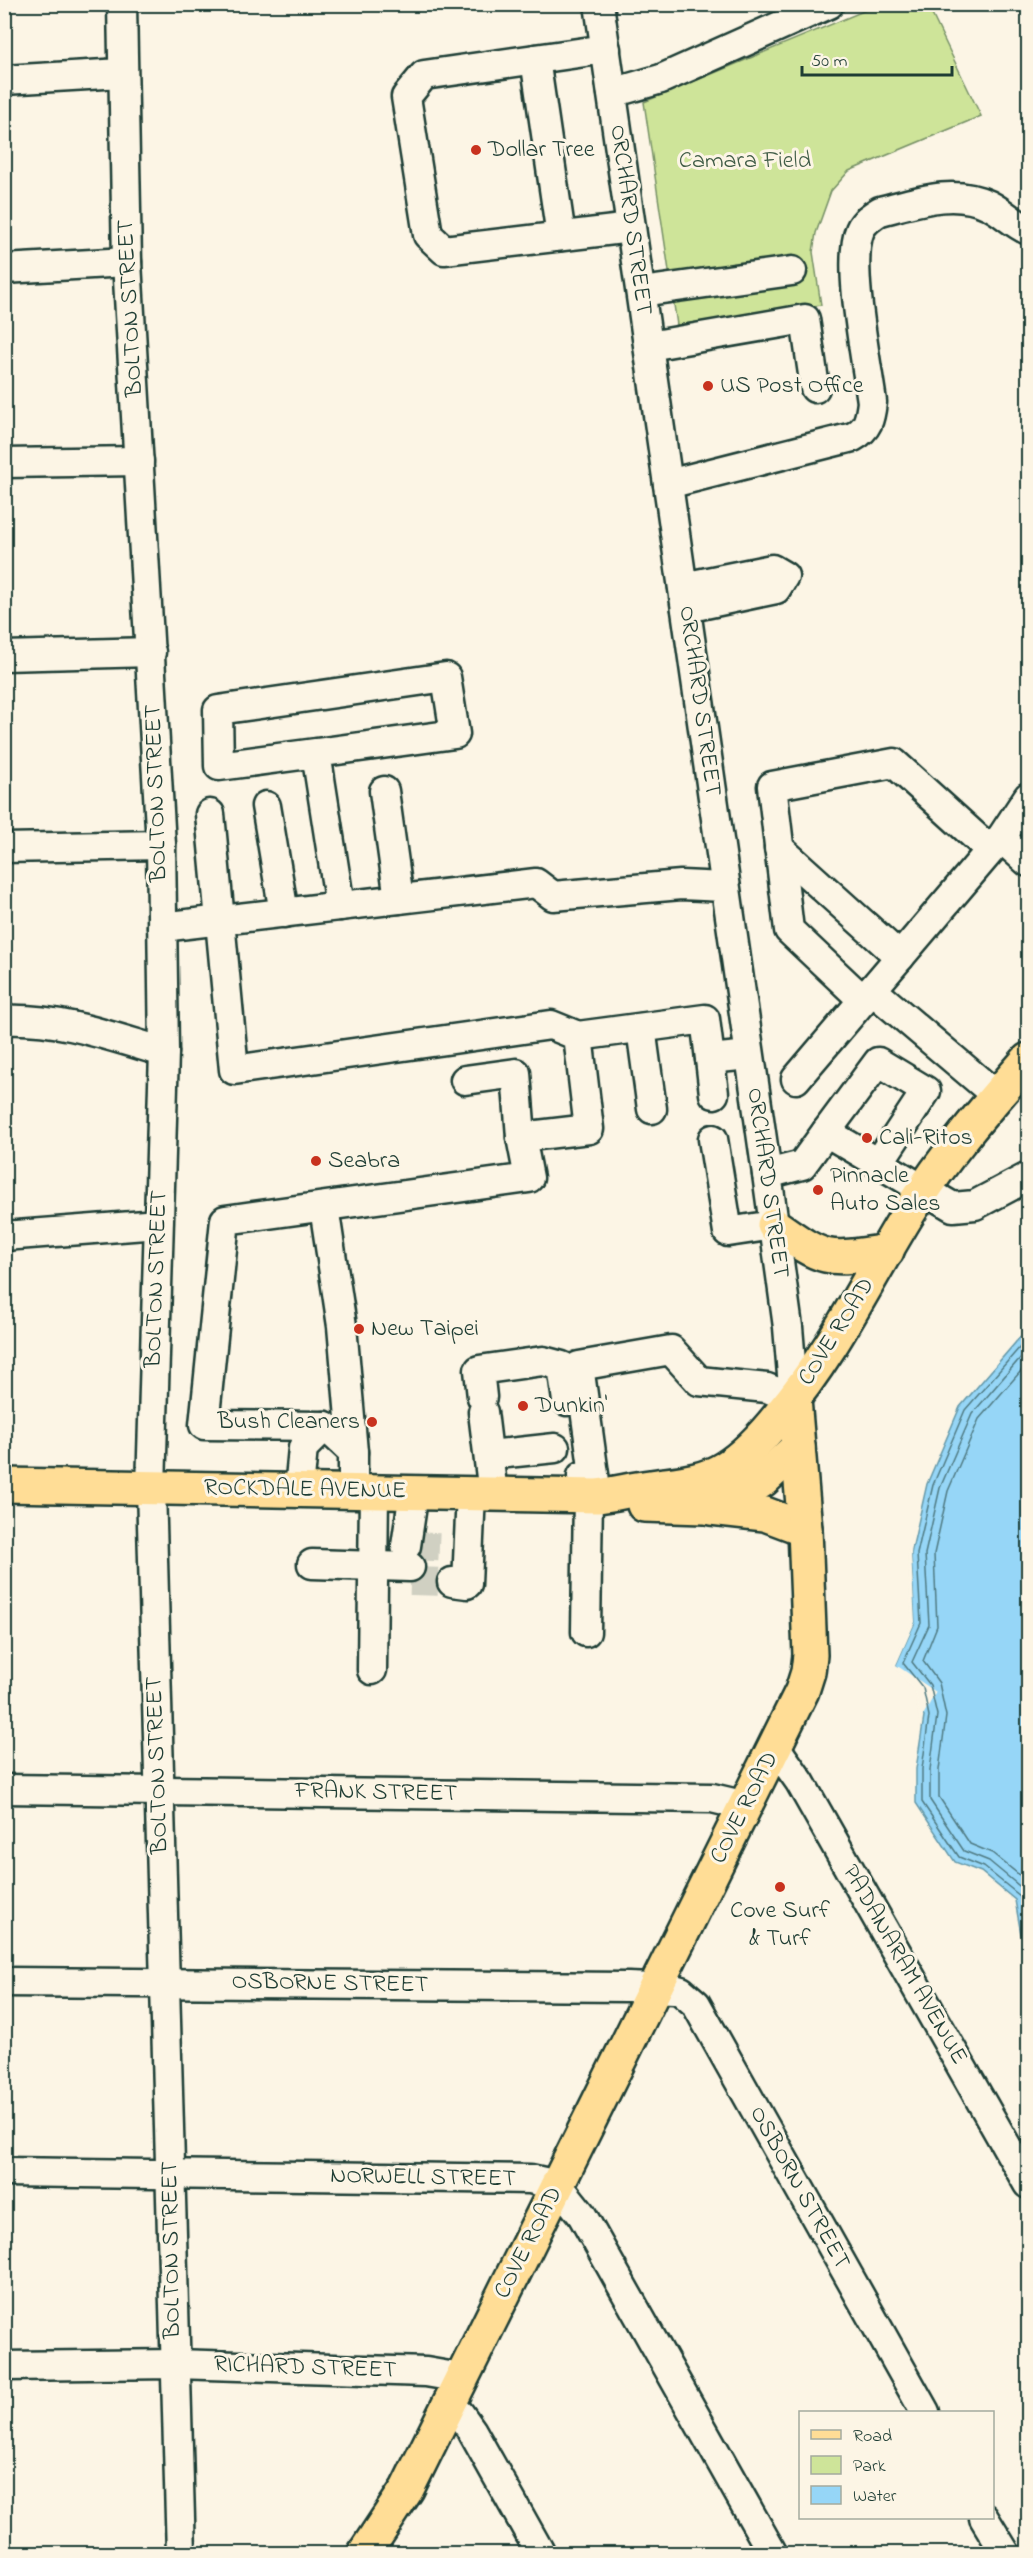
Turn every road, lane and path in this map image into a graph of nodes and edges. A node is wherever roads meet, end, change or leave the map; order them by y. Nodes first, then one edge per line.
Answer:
1 (122, 4) edge
2 (599, 4) edge
3 (829, 4) edge
4 (606, 49) junction
5 (535, 59) junction
6 (122, 73) junction
7 (4, 80) edge
8 (612, 93) junction
9 (632, 228) junction
10 (1029, 230) edge
11 (561, 236) junction
12 (127, 262) junction
13 (4, 269) edge
14 (792, 271) dead end
15 (641, 292) junction
16 (648, 346) junction
17 (815, 388) dead end
18 (139, 460) junction
19 (4, 463) edge
20 (668, 484) junction
21 (151, 652) junction
22 (4, 656) edge
23 (316, 753) junction
24 (384, 791) dead end
25 (1029, 797) edge
26 (266, 806) dead end
27 (210, 814) dead end
28 (996, 844) junction
29 (160, 845) junction
30 (4, 848) edge
31 (779, 848) junction
32 (1029, 861) edge
33 (725, 887) junction
34 (399, 899) junction
35 (340, 906) junction
36 (284, 913) junction
37 (220, 920) junction
38 (162, 927) junction
39 (900, 957) junction
40 (868, 995) junction
41 (4, 1020) edge
42 (641, 1028) junction
43 (578, 1036) junction
44 (164, 1052) junction
45 (748, 1055) junction
46 (710, 1059) junction
47 (1029, 1060) edge
48 (796, 1079) dead end
49 (465, 1080) dead end
50 (714, 1094) dead end
51 (997, 1096) junction
52 (652, 1109) dead end
53 (826, 1132) junction
54 (521, 1137) junction
55 (713, 1139) dead end
56 (879, 1164) junction
57 (767, 1174) junction
58 (1029, 1177) edge
59 (923, 1190) junction
60 (324, 1207) junction
61 (158, 1224) junction
62 (774, 1225) junction
63 (4, 1236) edge
64 (887, 1251) junction
65 (794, 1399) junction
66 (325, 1426) junction
67 (798, 1447) junction
68 (555, 1448) dead end
69 (352, 1452) junction
70 (489, 1455) junction
71 (4, 1485) edge
72 (151, 1488) junction
73 (299, 1490) junction
74 (364, 1492) junction
75 (414, 1492) junction
76 (482, 1494) junction
77 (597, 1495) junction
78 (704, 1507) junction
79 (805, 1529) junction
80 (458, 1562) dead end
81 (312, 1563) dead end
82 (373, 1563) junction
83 (586, 1632) dead end
84 (372, 1670) dead end
85 (776, 1748) junction
86 (4, 1789) edge
87 (159, 1790) junction
88 (746, 1806) junction
89 (4, 1982) edge
90 (165, 1983) junction
91 (655, 1988) junction
92 (4, 2172) edge
93 (171, 2174) junction
94 (1029, 2184) edge
95 (558, 2185) junction
96 (175, 2364) junction
97 (4, 2366) edge
98 (455, 2392) junction
99 (924, 2411) edge
100 (985, 2519) edge
101 (181, 2553) edge
102 (364, 2553) edge
103 (541, 2553) edge
104 (773, 2553) edge
105 (1006, 2553) edge

1 - 6 street, BOLTON STREET
2 - 4 street, ORCHARD STREET
3 - 8 street
4 - 5 street
4 - 8 street, ORCHARD STREET
5 - 11 street
5 - 11 street
6 - 7 street
6 - 12 street, BOLTON STREET
8 - 9 street, ORCHARD STREET
9 - 11 street
9 - 15 street, ORCHARD STREET
10 - 20 street
12 - 13 street
12 - 18 street, BOLTON STREET
14 - 15 street
15 - 16 street, ORCHARD STREET
16 - 17 street
16 - 20 street, ORCHARD STREET
18 - 19 street
18 - 21 street, BOLTON STREET
20 - 33 street, ORCHARD STREET
21 - 22 street
21 - 29 street, BOLTON STREET
23 - 23 street
23 - 35 street
24 - 34 street
25 - 28 street
26 - 36 street
27 - 37 street
28 - 31 street
28 - 32 street
28 - 39 street
29 - 30 street
29 - 38 street, BOLTON STREET
31 - 39 street
31 - 40 street
33 - 34 street
33 - 45 street, ORCHARD STREET
34 - 35 street
35 - 36 street
36 - 37 street
37 - 38 street
37 - 43 street
38 - 44 street, BOLTON STREET
39 - 40 street
40 - 48 street
40 - 51 street
41 - 44 street
42 - 43 street
42 - 46 street
42 - 52 street
43 - 54 street
44 - 61 street, BOLTON STREET
45 - 46 street
45 - 57 street, ORCHARD STREET
46 - 50 street
47 - 51 main road, COVE ROAD
49 - 54 street
51 - 59 main road, COVE ROAD
53 - 56 street
53 - 56 street
53 - 57 street
54 - 60 street
55 - 62 street
56 - 59 street
57 - 62 street, ORCHARD STREET
58 - 59 street
59 - 64 main road, COVE ROAD
60 - 66 street
60 - 69 street
61 - 63 street
61 - 72 street, BOLTON STREET
62 - 64 main road
62 - 65 street, ORCHARD STREET
64 - 65 main road, COVE ROAD
65 - 67 main road, COVE ROAD
65 - 77 main road, ROCKDALE AVENUE
65 - 77 street
66 - 69 street
66 - 73 street
67 - 78 main road, ROCKDALE AVENUE
67 - 79 main road, COVE ROAD
68 - 70 street
69 - 74 street
70 - 76 street
70 - 77 street
71 - 72 main road, ROCKDALE AVENUE
72 - 73 main road, ROCKDALE AVENUE
72 - 87 street, BOLTON STREET
73 - 74 main road, ROCKDALE AVENUE
74 - 75 main road, ROCKDALE AVENUE
74 - 82 street
75 - 76 main road, ROCKDALE AVENUE
75 - 82 street
76 - 77 main road, ROCKDALE AVENUE
76 - 80 street
77 - 78 main road, ROCKDALE AVENUE
77 - 83 street
78 - 79 main road
79 - 85 main road, COVE ROAD
81 - 82 street
82 - 84 street
85 - 88 main road, COVE ROAD
85 - 94 street, PADANARAM AVENUE
86 - 87 street, FRANK STREET
87 - 88 street, FRANK STREET
87 - 90 street, BOLTON STREET
88 - 91 main road, COVE ROAD
89 - 90 street, OSBORNE STREET
90 - 91 street, OSBORNE STREET
90 - 93 street, BOLTON STREET
91 - 95 main road, COVE ROAD
91 - 99 street, OSBORN STREET
92 - 93 street, NORWELL STREET
93 - 95 street, NORWELL STREET
93 - 96 street, BOLTON STREET
95 - 98 main road, COVE ROAD
95 - 104 street
96 - 97 street, RICHARD STREET
96 - 98 street, RICHARD STREET
96 - 101 street, BOLTON STREET
98 - 102 main road, COVE ROAD
98 - 103 street
100 - 105 street

